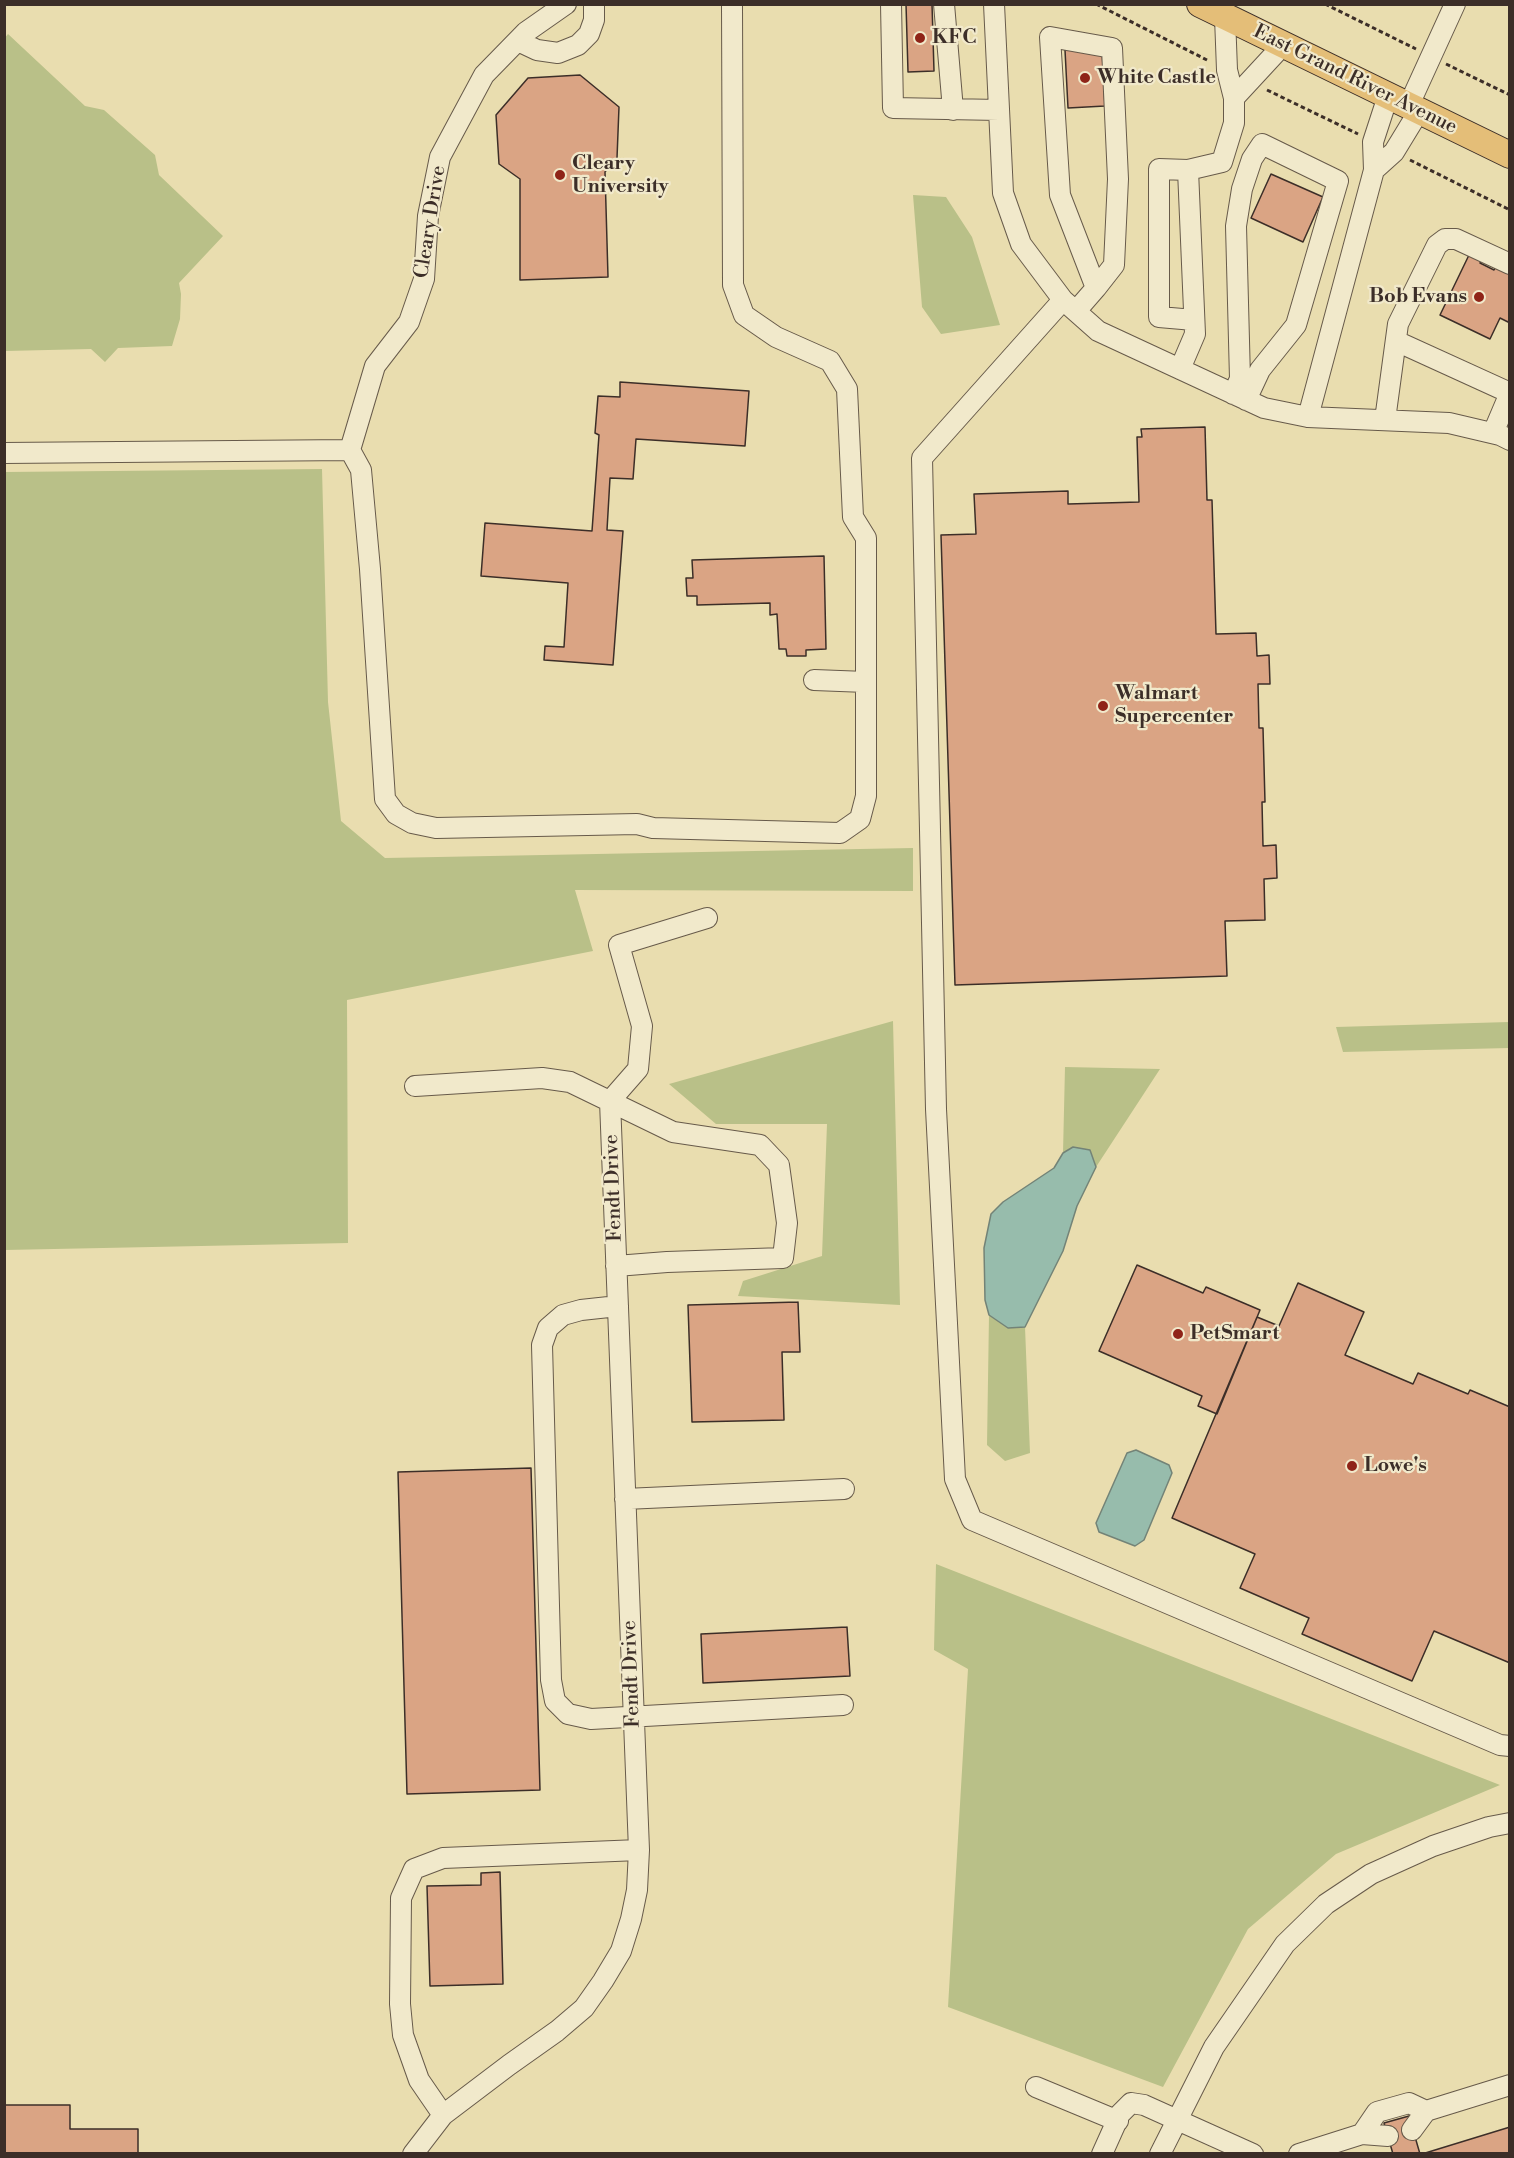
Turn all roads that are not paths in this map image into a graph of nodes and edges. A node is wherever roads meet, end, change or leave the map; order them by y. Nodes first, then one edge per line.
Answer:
1 (566, 4) edge
2 (594, 4) edge
3 (732, 4) edge
4 (891, 4) edge
5 (944, 4) edge
6 (994, 4) edge
7 (1200, 4) edge
8 (1455, 4) edge
9 (1225, 17) junction
10 (518, 41) junction
11 (1283, 45) junction
12 (1234, 98) junction
13 (1405, 105) junction
14 (953, 110) junction
15 (999, 110) junction
16 (1509, 155) edge
17 (1188, 170) junction
18 (1374, 170) junction
19 (1509, 264) edge
20 (1096, 288) junction
21 (1070, 306) junction
22 (1194, 320) junction
23 (1395, 341) junction
24 (1238, 354) junction
25 (1270, 357) junction
26 (1180, 369) junction
27 (1509, 393) edge
28 (1240, 397) junction
29 (1308, 417) junction
30 (1385, 420) junction
31 (1501, 437) edge
32 (350, 450) junction
33 (4, 453) edge
34 (814, 680) dead end
35 (866, 682) junction
36 (707, 918) dead end
37 (415, 1086) dead end
38 (610, 1101) junction
39 (616, 1266) junction
40 (618, 1306) junction
41 (844, 1489) dead end
42 (625, 1499) junction
43 (843, 1705) dead end
44 (634, 1717) junction
45 (1509, 1746) edge
46 (1509, 1823) edge
47 (639, 1850) junction
48 (1509, 2085) edge
49 (1036, 2087) dead end
50 (1426, 2111) junction
51 (443, 2115) junction
52 (1178, 2119) junction
53 (1118, 2121) junction
54 (1412, 2130) dead end
55 (1362, 2134) junction
56 (1388, 2136) dead end
57 (413, 2154) edge
58 (1102, 2154) edge
59 (1160, 2154) edge
60 (1253, 2154) edge
61 (1299, 2154) edge

1 - 10 street, Cleary Drive
2 - 10 street
3 - 35 street
4 - 14 street
5 - 14 street
6 - 15 street
7 - 9 main road, East Grand River Avenue
8 - 13 street
9 - 11 main road, East Grand River Avenue
9 - 12 street
10 - 32 street, Cleary Drive
11 - 12 street
11 - 13 main road, East Grand River Avenue
12 - 17 street
13 - 16 main road, East Grand River Avenue
13 - 18 street
13 - 18 street
14 - 15 street
15 - 21 street
17 - 22 street
17 - 22 street
18 - 29 street
19 - 23 street
20 - 20 street
20 - 21 street
21 - 26 street
21 - 45 street
22 - 26 street
23 - 27 street
23 - 30 street
24 - 25 street
24 - 25 street
24 - 28 street
25 - 28 street
26 - 28 street
27 - 31 street
28 - 29 street
29 - 30 street
30 - 31 street
32 - 33 street
32 - 35 street
34 - 35 street
36 - 38 street
37 - 38 street
38 - 39 street, Fendt Drive
38 - 39 street
39 - 40 street, Fendt Drive
40 - 42 street, Fendt Drive
40 - 44 street
41 - 42 street
42 - 44 street, Fendt Drive
43 - 44 street
44 - 47 street, Fendt Drive
46 - 52 street
47 - 51 street, Fendt Drive
47 - 51 street
48 - 50 street
49 - 53 street
50 - 54 street
50 - 55 street
51 - 57 street, Fendt Drive
52 - 53 street
52 - 59 street
52 - 60 street
53 - 58 street
55 - 56 street
55 - 61 street

